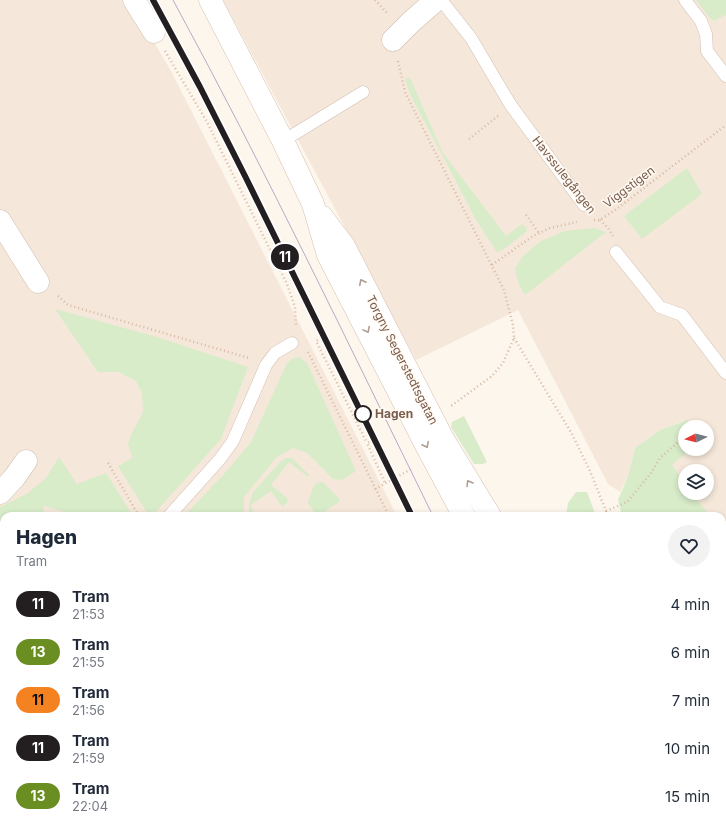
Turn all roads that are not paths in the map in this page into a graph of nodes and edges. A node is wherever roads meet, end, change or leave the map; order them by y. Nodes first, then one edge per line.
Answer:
1 (134, 0) edge
2 (210, 0) edge
3 (436, 0) edge
4 (441, 0) edge
5 (686, 0) edge
6 (154, 32) road end
7 (393, 40) road end
8 (726, 76) edge
9 (363, 92) dead end
10 (283, 141) junction
11 (313, 204) junction
12 (584, 205) road end
13 (0, 221) edge
14 (616, 252) road end
15 (47, 287) road end
16 (292, 343) road end
17 (726, 373) edge
18 (26, 461) dead end
19 (0, 493) edge
20 (173, 512) edge
21 (462, 512) edge
22 (488, 512) edge

1 - 6 street
2 - 10 street, Torgny Segerstedtsgatan
3 - 7 street
4 - 12 lane, Havssulegången
5 - 8 lane
9 - 10 lane
10 - 11 street, Torgny Segerstedtsgatan
11 -> 21 street, Torgny Segerstedtsgatan
22 -> 11 street, Torgny Segerstedtsgatan
13 - 15 street
14 - 17 lane
16 - 20 lane
18 - 19 street

